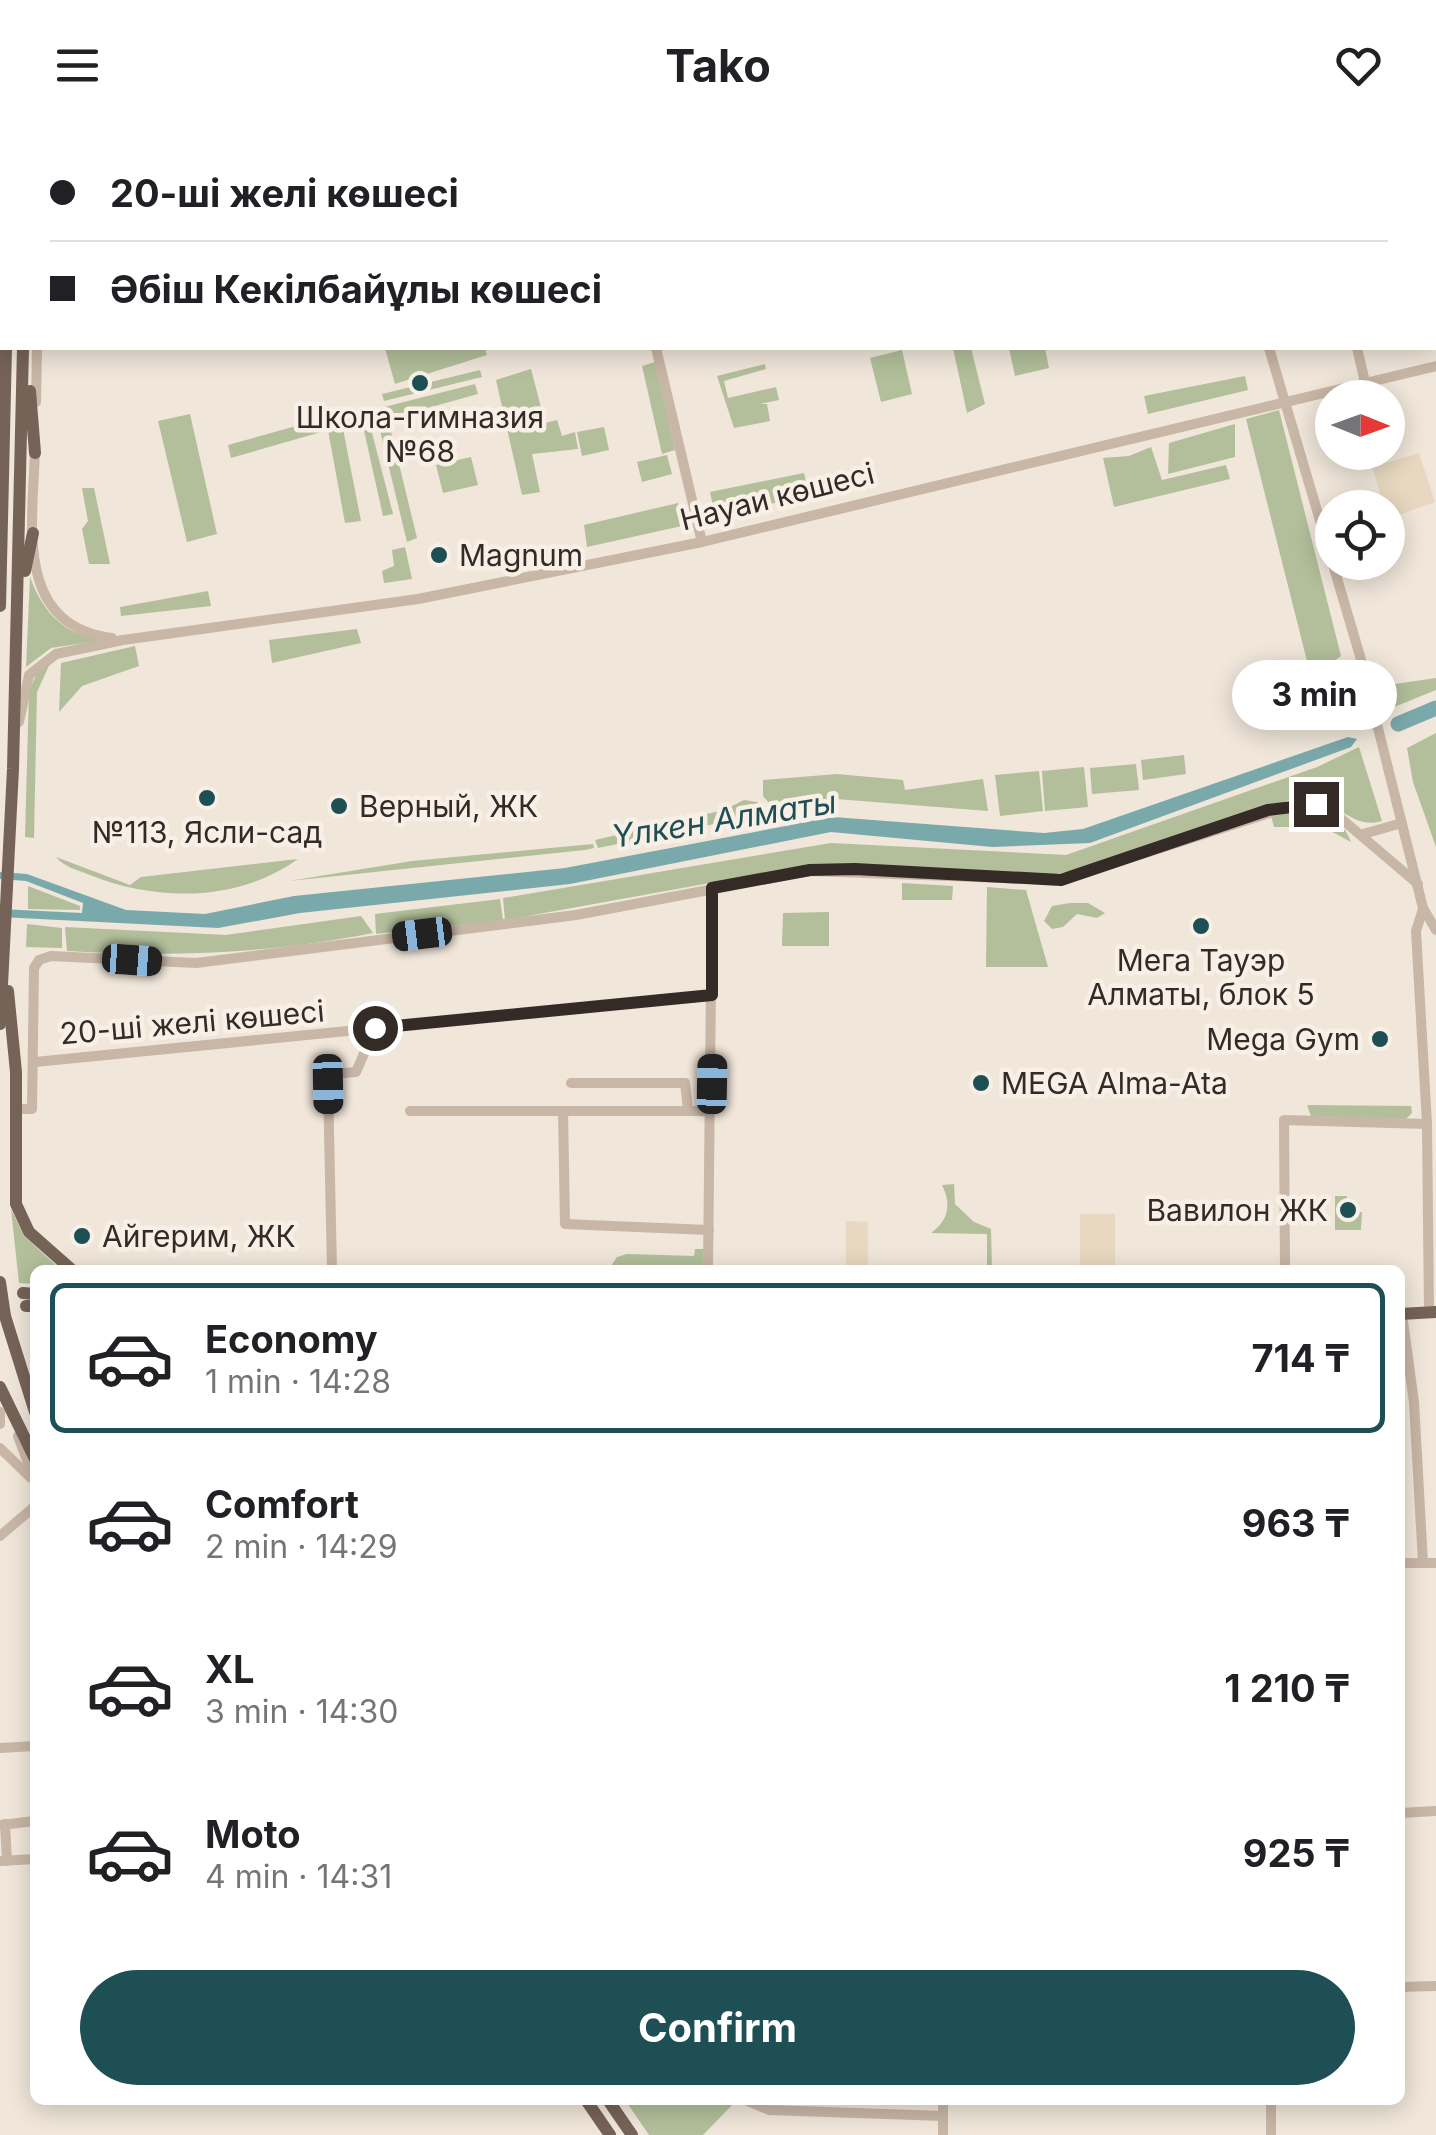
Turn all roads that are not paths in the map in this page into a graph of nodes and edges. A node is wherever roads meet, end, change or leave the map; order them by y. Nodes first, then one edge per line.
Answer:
1 (6, 350) edge
2 (25, 350) edge
3 (25, 350) edge
4 (37, 350) edge
5 (656, 350) edge
6 (1270, 350) edge
7 (1358, 350) edge
8 (1436, 366) edge
9 (1365, 380) edge
10 (1375, 380) edge
11 (1315, 394) edge
12 (1284, 402) junction
13 (35, 453) junction
14 (33, 533) junction
15 (702, 542) junction
16 (0, 588) edge
17 (19, 603) junction
18 (0, 606) edge
19 (123, 640) junction
20 (14, 769) junction
21 (1401, 819) junction
22 (1363, 834) junction
23 (1409, 852) junction
24 (1390, 859) junction
25 (1418, 884) junction
26 (712, 888) junction
27 (1423, 908) junction
28 (1434, 929) edge
29 (3, 951) junction
30 (712, 995) junction
31 (0, 1024) edge
32 (375, 1028) junction
33 (1436, 1041) edge
34 (1419, 1042) junction
35 (35, 1062) junction
36 (571, 1083) dead end
37 (14, 1110) junction
38 (688, 1110) junction
39 (410, 1111) dead end
40 (564, 1111) junction
41 (711, 1111) junction
42 (1427, 1124) junction
43 (709, 1230) junction
44 (66, 1265) edge
45 (332, 1265) edge
46 (708, 1265) edge
47 (1285, 1265) edge
48 (0, 1282) edge
49 (1432, 1312) edge
50 (1405, 1314) edge
51 (1405, 1341) edge
52 (22, 1381) junction
53 (0, 1388) edge
54 (30, 1395) edge
55 (30, 1400) edge
56 (4, 1418) edge
57 (0, 1448) edge
58 (30, 1452) edge
59 (30, 1472) edge
60 (30, 1477) edge
61 (30, 1510) edge
62 (0, 1536) edge
63 (1405, 1563) edge
64 (1423, 1563) junction
65 (1436, 1563) edge
66 (30, 1746) edge
67 (0, 1748) edge
68 (1436, 1811) edge
69 (1405, 1814) edge
70 (30, 1822) edge
71 (2, 1824) edge
72 (30, 1859) edge
73 (4, 1861) edge
74 (1436, 1986) edge
75 (1405, 1987) edge
76 (589, 2105) edge
77 (611, 2105) edge
78 (801, 2105) edge
79 (944, 2105) edge
80 (1271, 2105) edge
81 (943, 2116) junction
82 (610, 2135) edge
83 (632, 2135) edge
84 (943, 2135) edge
85 (1271, 2135) edge

1 - 16 main road
2 - 13 main road
3 - 17 main road
4 - 13 street, Науаи көшесі
5 - 15 street
6 - 12 street
7 - 9 street
8 - 10 street, Науаи көшесі
11 - 12 street, Науаи көшесі
12 - 15 street, Науаи көшесі
12 - 21 street
13 - 14 street, Науаи көшесі
14 - 17 main road
14 - 19 street, Науаи көшесі
15 - 19 street, Науаи көшесі
16 - 18 main road
17 - 20 main road
19 - 20 street, Науаи көшесі
20 - 29 main road
21 - 22 street
21 - 23 street
22 - 24 street
22 - 26 street
23 - 24 street
23 - 25 street
24 - 25 street
25 - 27 street
26 - 30 street
26 - 35 street
27 - 28 street
27 - 34 street
29 - 31 main road
29 - 37 main road
30 - 32 street, 20-ші желі көшесі
30 - 41 street
32 - 35 street, 20-ші желі көшесі
32 - 45 street
33 - 34 street
34 - 42 street
35 - 37 street
36 - 38 street
37 - 44 main road
38 - 40 street
38 - 41 street
39 - 40 street
40 - 43 street
41 - 43 street
42 - 47 street
42 - 49 street
43 - 46 street
48 - 52 main road, bridge
49 - 50 main road
51 - 64 street
52 - 54 main road
52 - 55 main road
53 - 56 main road
56 - 58 main road
56 - 59 street
57 - 60 street
61 - 62 street
63 - 64 street
64 - 65 street
66 - 67 street
68 - 69 street
70 - 71 street
71 - 73 street
72 - 73 street
74 - 75 street
76 - 82 main road
77 - 83 main road
78 - 81 street
79 - 81 street
80 - 85 street
81 - 84 street

